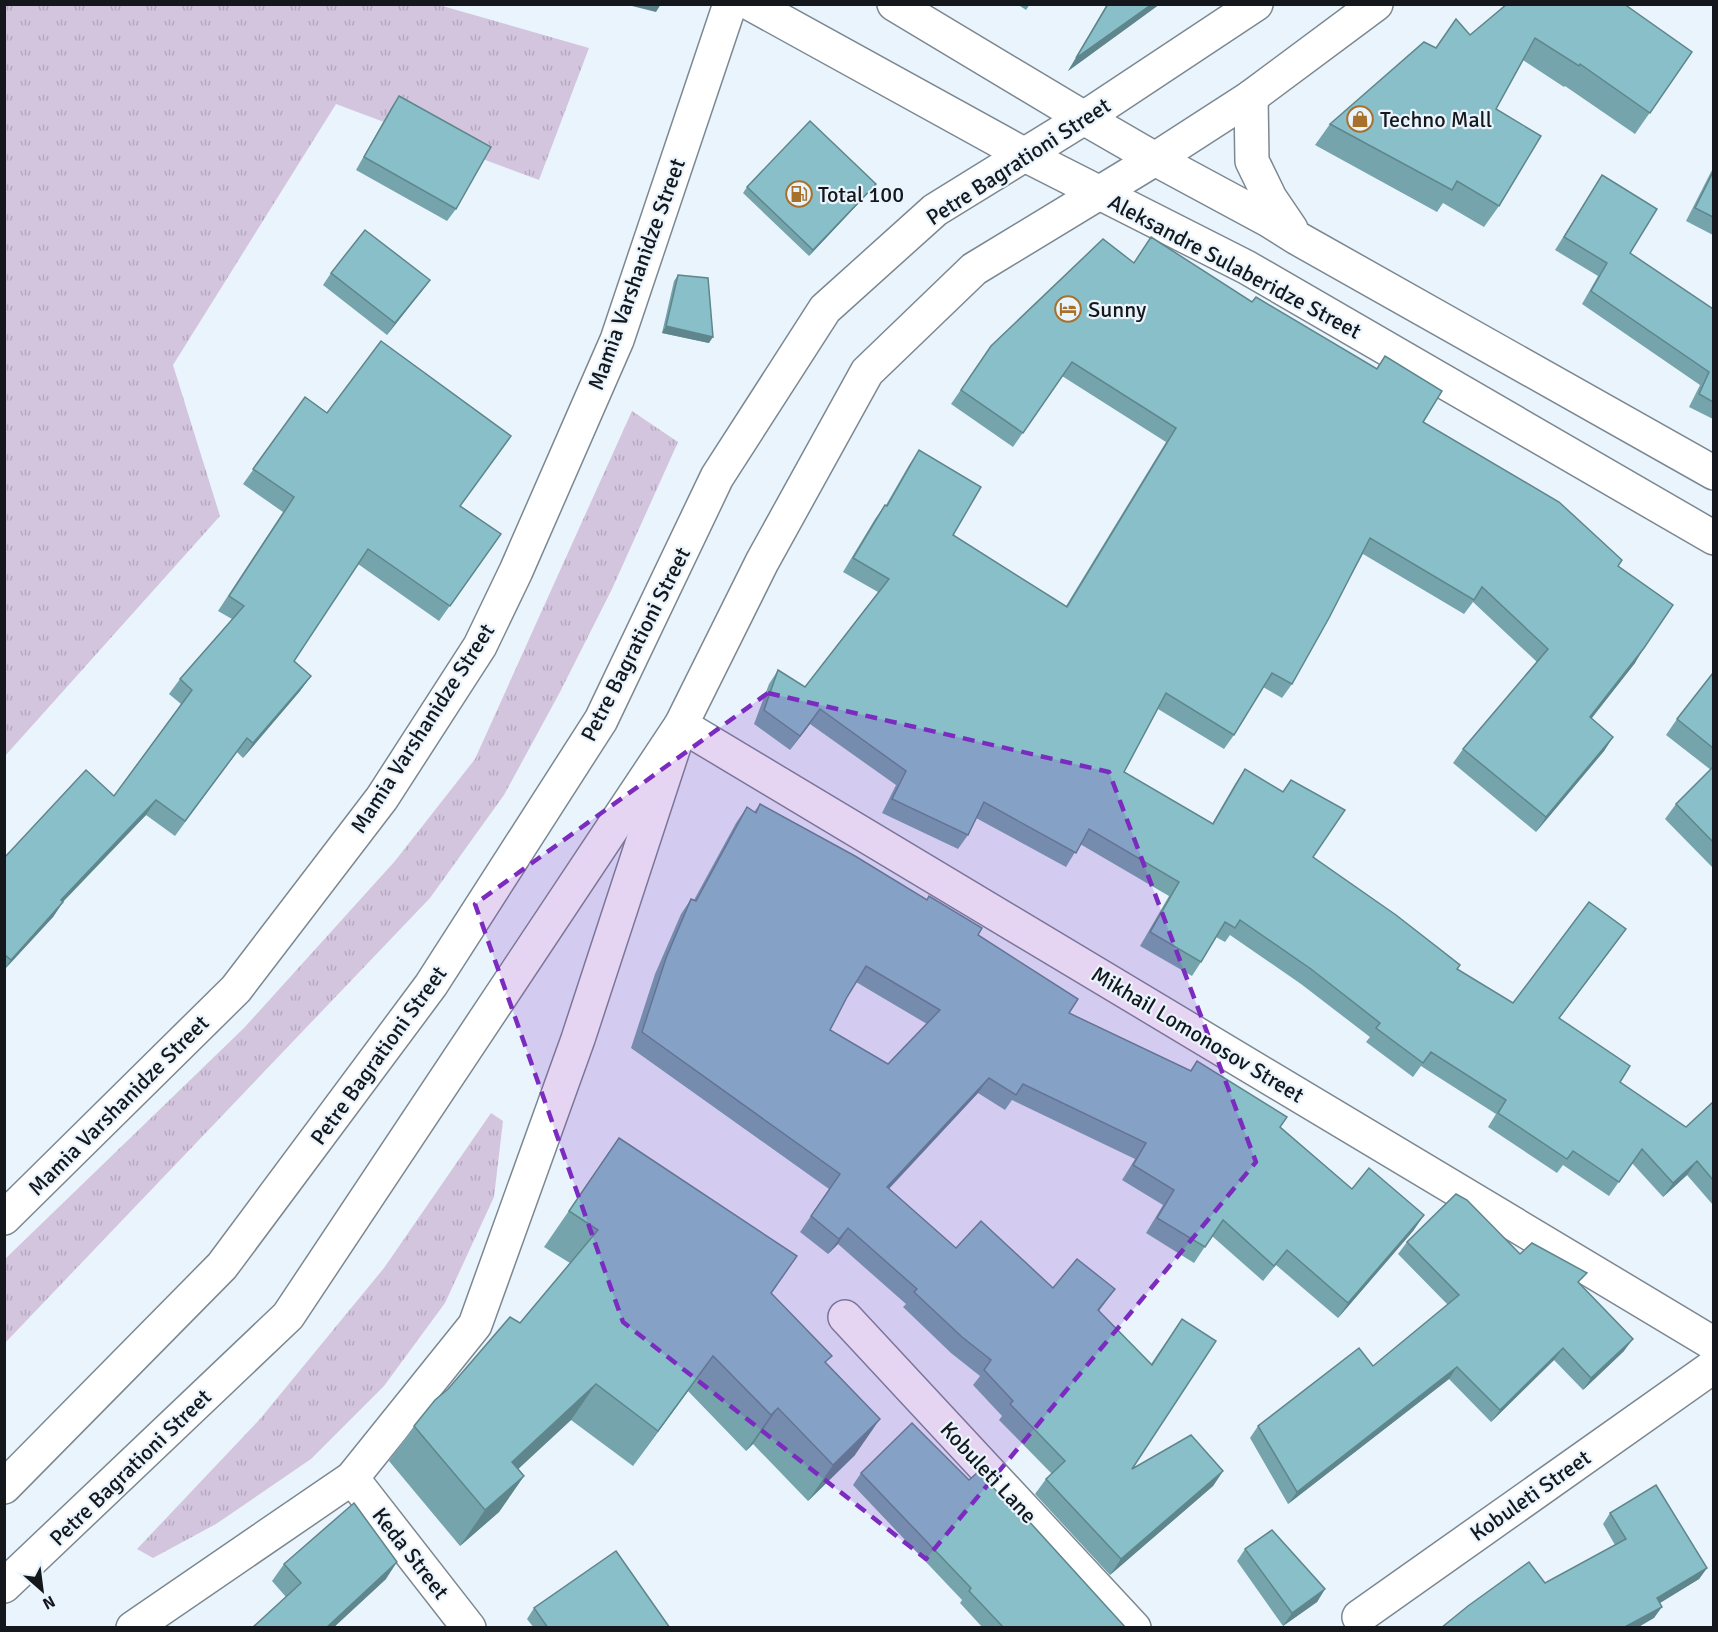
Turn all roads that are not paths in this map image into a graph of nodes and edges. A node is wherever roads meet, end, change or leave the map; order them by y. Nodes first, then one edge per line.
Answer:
1 (730, 4) edge
2 (751, 4) edge
3 (894, 4) edge
4 (1256, 4) edge
5 (1376, 4) edge
6 (1251, 97) junction
7 (1084, 118) junction
8 (1025, 155) junction
9 (1155, 159) junction
10 (1098, 192) junction
11 (1297, 238) junction
12 (1713, 473) edge
13 (1713, 538) edge
14 (681, 725) junction
15 (4, 1218) edge
16 (844, 1317) dead end
17 (1713, 1344) edge
18 (1713, 1366) edge
19 (352, 1478) junction
20 (4, 1487) edge
21 (4, 1586) edge
22 (1361, 1624) edge
23 (133, 1628) edge
24 (469, 1628) edge
25 (1134, 1628) edge

1 - 15 street, Mamia Varshanidze Street
2 - 8 street, Aleksandre Sulaberidze Street
3 - 7 street
4 - 7 street, Petre Bagrationi Street
5 - 6 street, Petre Bagrationi Street
6 - 9 street, Petre Bagrationi Street
6 - 11 street
7 - 8 street, Petre Bagrationi Street
7 - 9 street
8 - 10 street, Aleksandre Sulaberidze Street
8 - 20 street, Petre Bagrationi Street
9 - 10 street, Petre Bagrationi Street
9 - 11 street
10 - 13 street, Aleksandre Sulaberidze Street
10 - 14 street, Petre Bagrationi Street
11 - 12 street
14 - 17 street, Mikhail Lomonosov Street
14 - 19 street, Petre Bagrationi Street
14 - 21 street, Petre Bagrationi Street
16 - 25 street, Kobuleti Lane
18 - 22 street, Kobuleti Street
19 - 23 street, Petre Bagrationi Street
19 - 24 street, Keda Street

